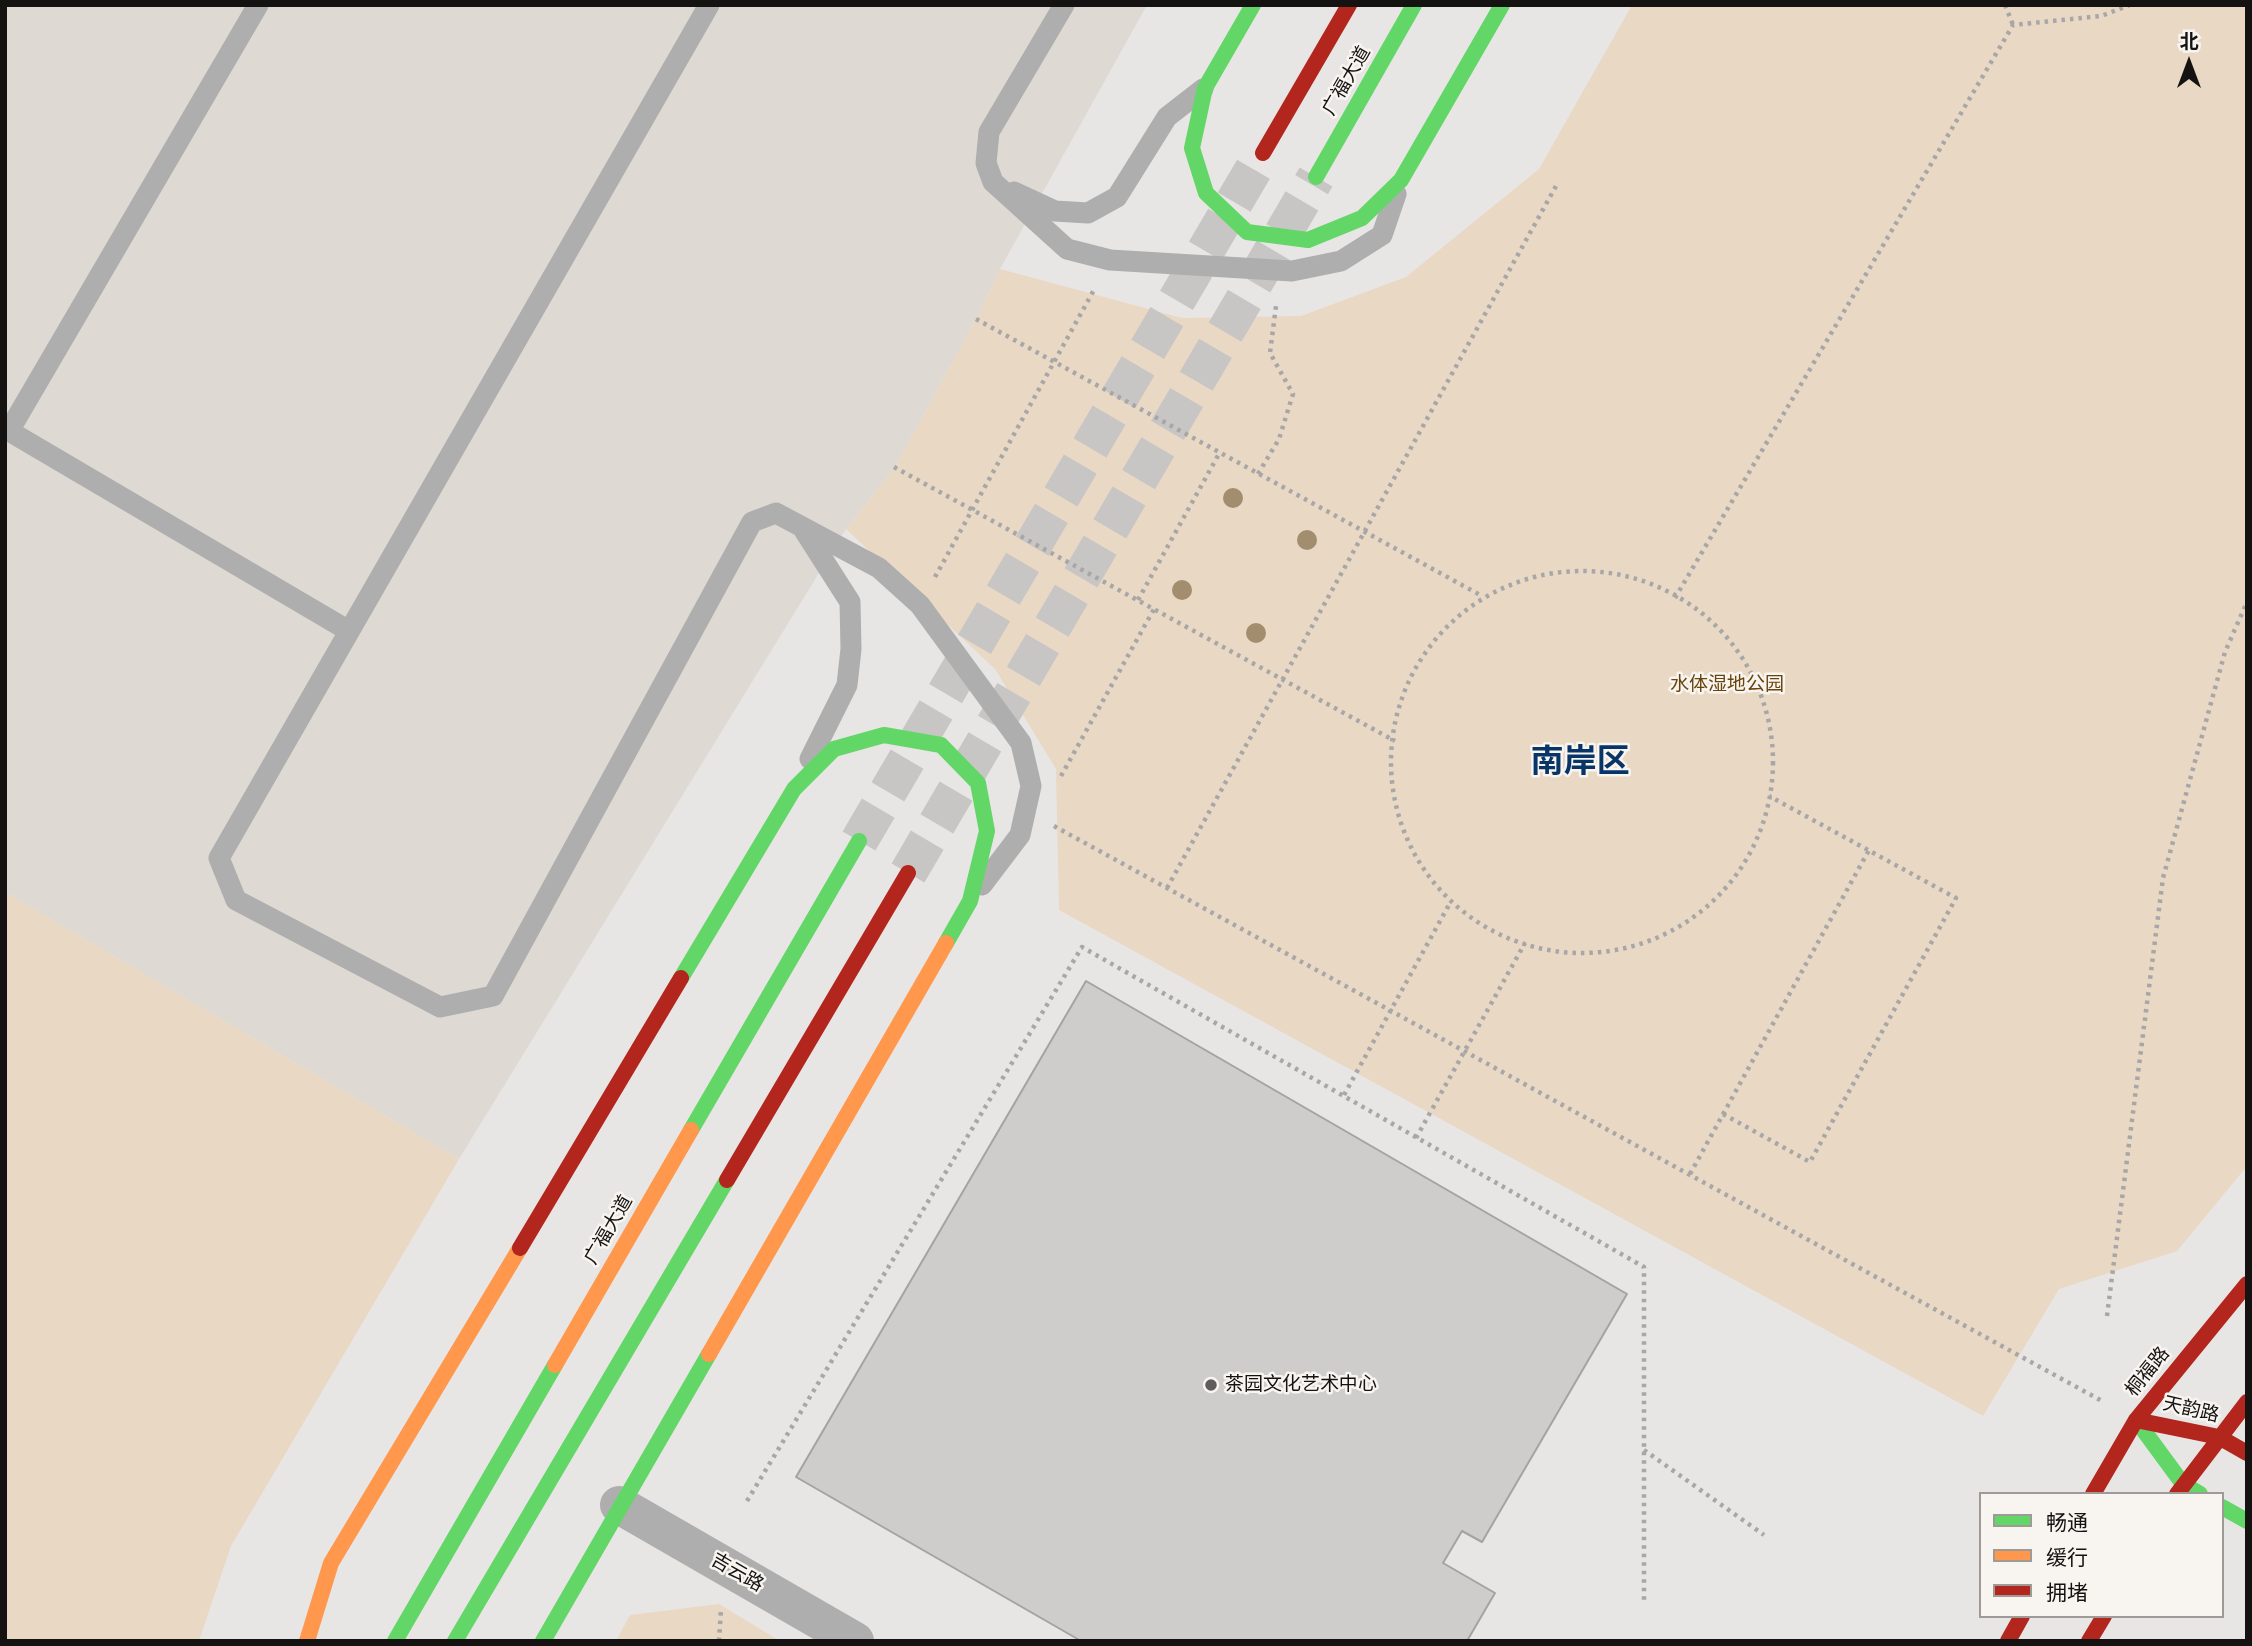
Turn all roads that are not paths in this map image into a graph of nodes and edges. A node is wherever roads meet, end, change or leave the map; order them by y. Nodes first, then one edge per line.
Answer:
1 (258, 5) edge
2 (709, 5) edge
3 (1064, 5) edge
4 (1253, 5) edge
5 (1349, 5) edge
6 (1414, 5) edge
7 (1502, 5) edge
8 (1205, 88) junction
9 (1263, 153) tunnel mouth
10 (1316, 177) tunnel mouth
11 (1401, 180) junction
12 (993, 182) junction
13 (803, 528) junction
14 (349, 631) junction
15 (794, 789) junction
16 (859, 841) tunnel mouth
17 (908, 873) tunnel mouth
18 (970, 901) junction
19 (2247, 1284) edge
20 (2247, 1402) edge
21 (2136, 1420) junction
22 (2220, 1437) junction
23 (2247, 1453) edge
24 (2180, 1489) edge
25 (2094, 1492) edge
26 (619, 1505) junction
27 (2224, 1508) edge
28 (2247, 1521) edge
29 (2021, 1618) edge
30 (2103, 1618) edge
31 (307, 1641) edge
32 (396, 1641) edge
33 (455, 1641) edge
34 (543, 1641) edge
35 (855, 1641) edge
36 (2008, 1641) edge
37 (2089, 1641) edge

1 - 14 lane
2 - 14 lane
3 - 12 lane
4 - 8 main road
5 - 9 main road, 广福大道
6 - 10 main road, 广福大道
7 - 11 main road
8 - 11 main road
8 - 12 lane
11 - 12 lane
13 - 14 lane
13 - 15 lane
13 - 18 lane
15 - 18 main road
15 - 31 main road
16 - 32 main road, 广福大道
17 - 33 main road
18 - 26 main road
19 - 21 main road, 桐福路
20 - 22 main road
21 - 22 main road, 天韵路
21 - 24 main road, 天韵路
21 - 25 main road, 桐福路
22 - 23 main road, 天韵路
22 - 24 main road
26 - 34 main road
26 - 35 street, 吉云路
27 - 28 main road
29 - 36 main road
30 - 37 main road

